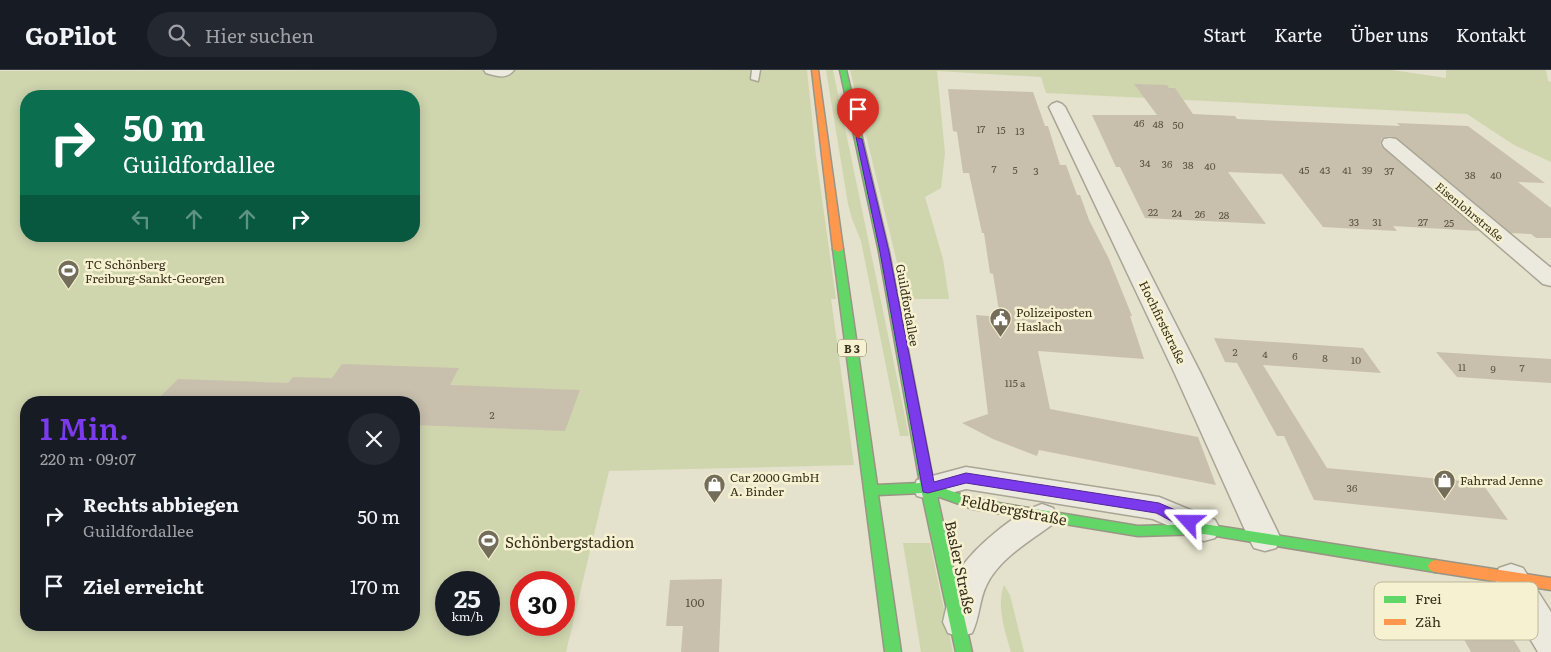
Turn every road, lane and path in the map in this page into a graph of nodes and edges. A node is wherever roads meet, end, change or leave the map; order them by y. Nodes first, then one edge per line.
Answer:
1 (756, 70) edge
2 (815, 70) edge
3 (843, 70) edge
4 (755, 79) dead end
5 (1057, 107) dead end
6 (1390, 143) dead end
7 (1551, 279) edge
8 (928, 488) junction
9 (870, 490) junction
10 (1042, 516) junction
11 (1204, 529) junction
12 (1265, 539) junction
13 (1511, 578) junction
14 (1514, 582) edge
15 (1538, 582) edge
16 (1538, 582) edge
17 (1551, 584) edge
18 (1538, 621) edge
19 (891, 639) junction
20 (962, 639) edge
21 (1551, 642) edge
22 (887, 652) edge
23 (893, 652) edge

1 - 4 lane
2 - 9 main road, B 3
3 - 8 main road, Guildfordallee
5 - 12 street, Hochfirststraße
6 - 7 street, Eisenlohrstraße
8 - 9 main road
8 - 10 main road, Feldbergstraße
8 - 11 street, Feldbergstraße
8 - 20 main road, Basler Straße
9 - 19 main road, B 3
10 - 11 main road, Feldbergstraße
10 - 20 street
11 - 12 main road, Feldbergstraße
12 - 13 main road, Feldbergstraße
13 - 14 street
13 - 15 main road, Feldbergstraße
16 - 17 main road, Feldbergstraße
18 - 21 street
19 - 22 main road
19 - 23 main road, B 3

